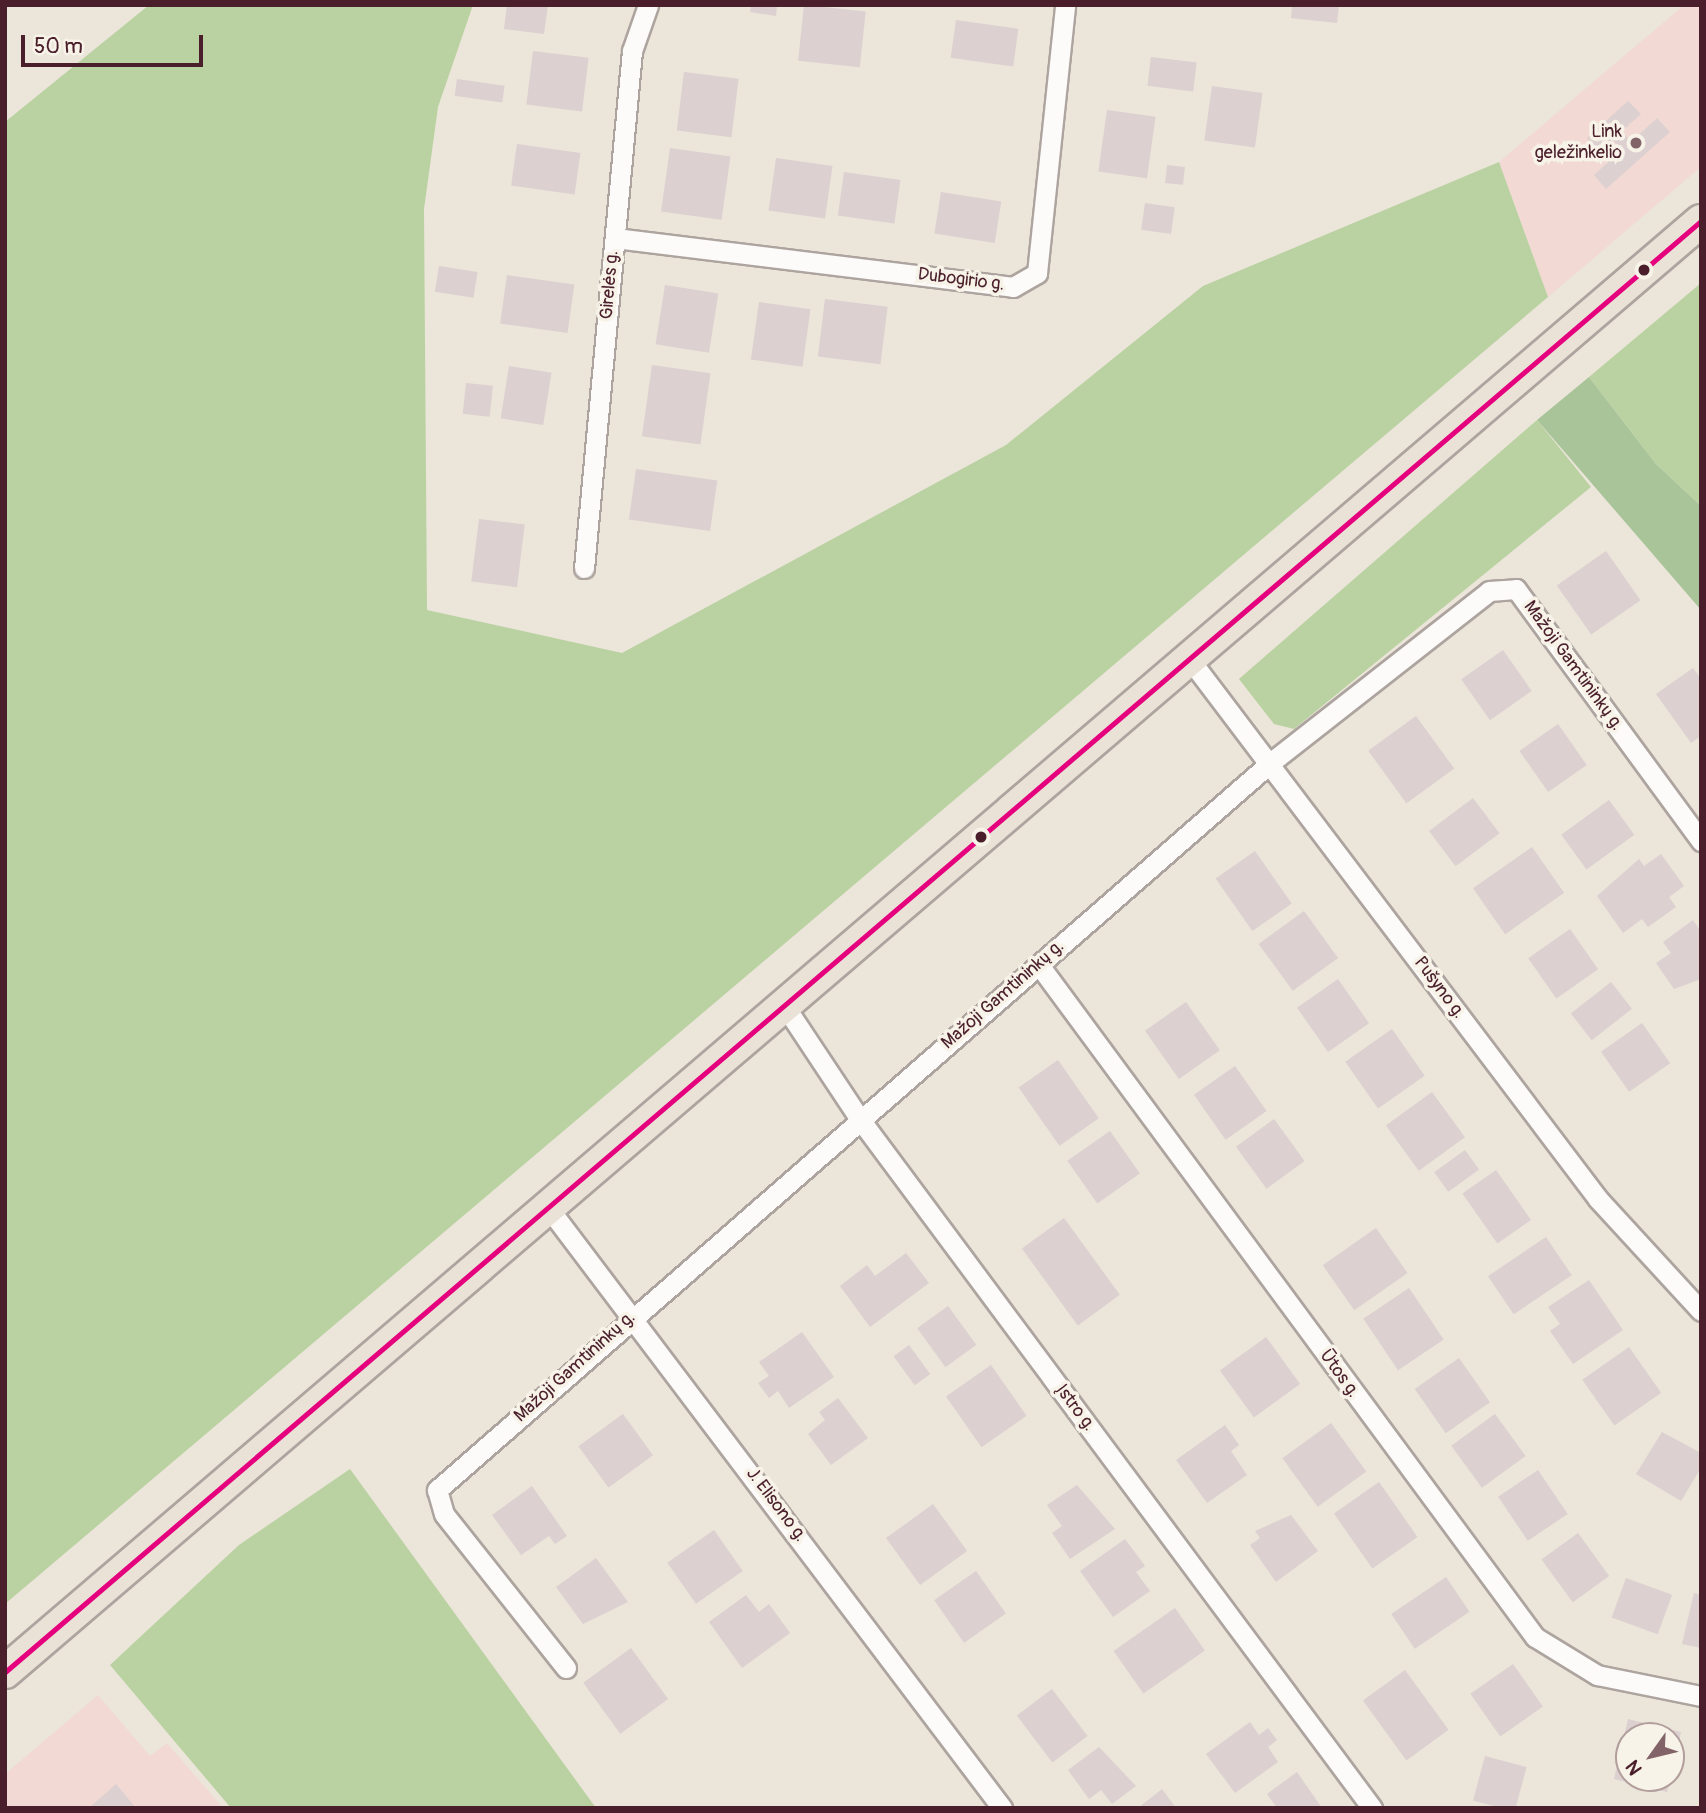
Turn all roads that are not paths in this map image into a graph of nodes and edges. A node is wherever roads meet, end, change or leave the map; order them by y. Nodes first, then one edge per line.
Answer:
1 (648, 5) edge
2 (1065, 5) edge
3 (1701, 221) edge
4 (615, 238) junction
5 (584, 568) dead end
6 (1188, 657) junction
7 (1270, 764) junction
8 (1701, 841) edge
9 (1038, 965) junction
10 (784, 1005) junction
11 (859, 1118) junction
12 (547, 1206) junction
13 (1701, 1311) edge
14 (634, 1314) junction
15 (565, 1668) dead end
16 (5, 1672) edge
17 (1701, 1696) edge
18 (1002, 1808) edge
19 (1372, 1808) edge

1 - 4 street, Girelės g.
2 - 4 street, Dubogirio g.
3 - 6 highway
4 - 5 street, Girelės g.
6 - 7 street, Pušyno g.
6 - 10 highway
7 - 8 street, Mažoji Gamtininkų g.
7 - 9 street, Mažoji Gamtininkų g.
7 - 13 street, Pušyno g.
9 - 11 street, Mažoji Gamtininkų g.
9 - 17 street, Ūtos g.
10 - 11 street, Įstro g.
10 - 12 highway
11 - 14 street, Mažoji Gamtininkų g.
11 - 19 street, Įstro g.
12 - 14 street, J. Elisono g.
12 - 16 highway
14 - 15 street, Mažoji Gamtininkų g.
14 - 18 street, J. Elisono g.

